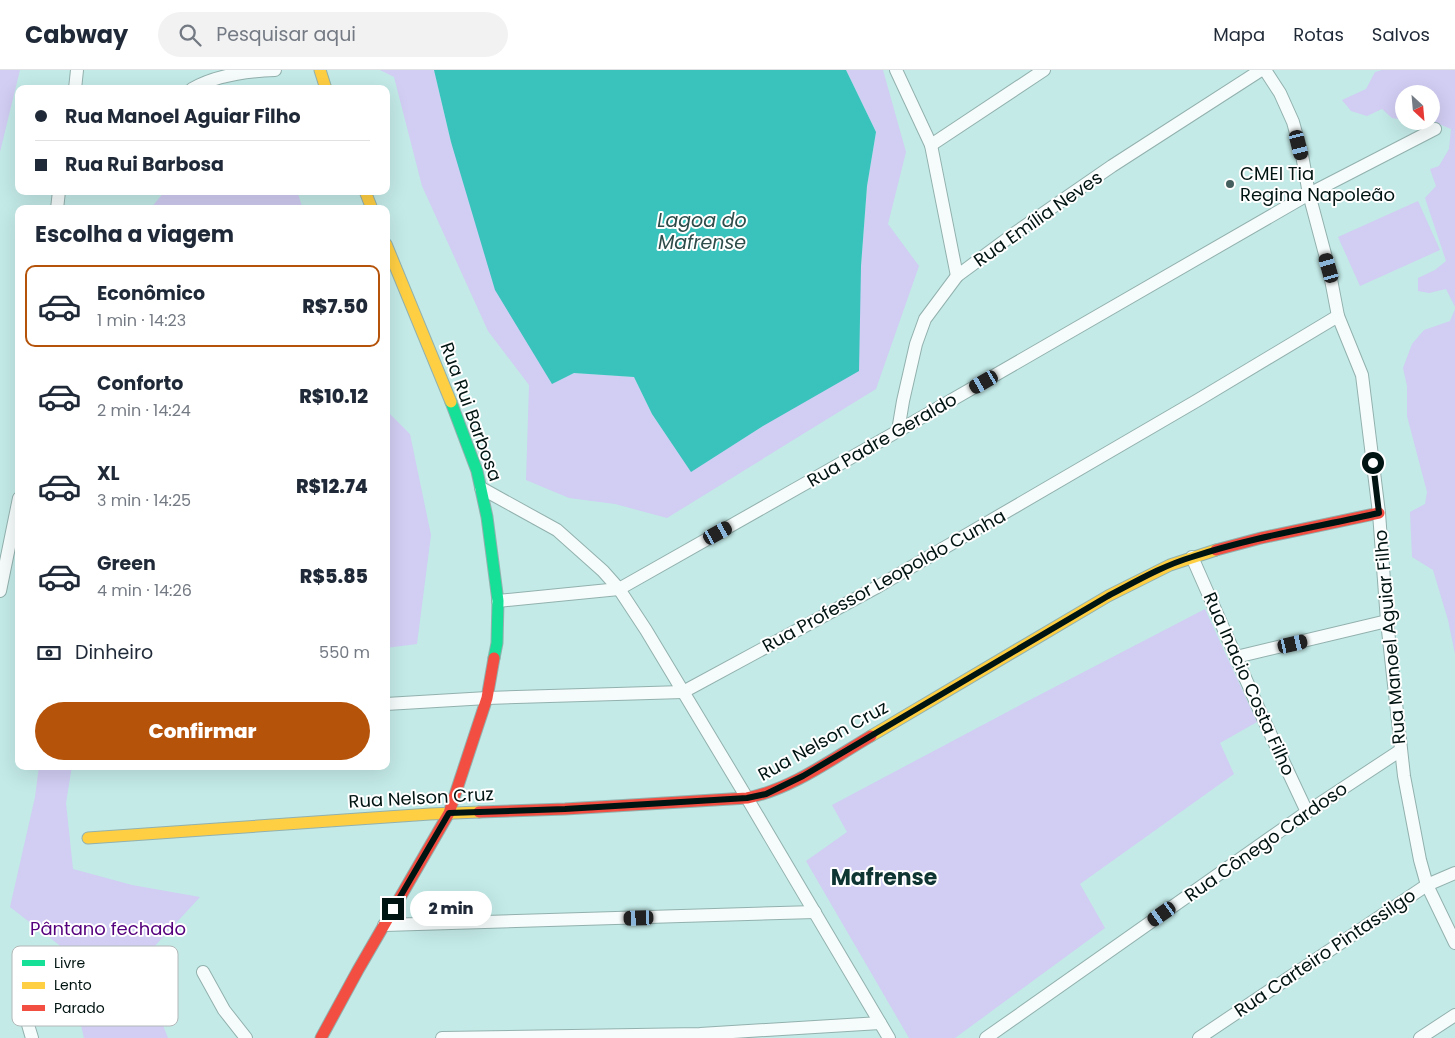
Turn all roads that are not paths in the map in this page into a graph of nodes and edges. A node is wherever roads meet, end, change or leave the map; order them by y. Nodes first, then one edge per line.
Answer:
1 (77, 70) edge
2 (275, 70) edge
3 (320, 70) edge
4 (896, 70) edge
5 (1044, 70) edge
6 (1261, 70) edge
7 (1265, 70) edge
8 (75, 85) edge
9 (199, 85) edge
10 (325, 85) edge
11 (1435, 130) dead end
12 (931, 145) junction
13 (1309, 194) junction
14 (390, 254) edge
15 (957, 276) junction
16 (1338, 316) junction
17 (898, 431) junction
18 (481, 488) junction
19 (1379, 513) junction
20 (15, 518) edge
21 (1192, 557) junction
22 (619, 589) junction
23 (0, 591) edge
24 (498, 601) junction
25 (1387, 621) junction
26 (1236, 658) junction
27 (683, 692) junction
28 (487, 698) junction
29 (390, 704) edge
30 (1401, 750) junction
31 (747, 798) junction
32 (1307, 812) junction
33 (449, 813) junction
34 (88, 838) dead end
35 (1455, 873) edge
36 (1427, 885) junction
37 (815, 912) junction
38 (384, 925) junction
39 (1455, 943) edge
40 (203, 972) dead end
41 (1455, 1015) edge
42 (880, 1023) junction
43 (28, 1026) edge
44 (701, 1036) edge
45 (550, 1037) edge
46 (32, 1038) edge
47 (246, 1038) edge
48 (321, 1038) edge
49 (442, 1038) edge
50 (889, 1038) edge
51 (986, 1038) edge
52 (1198, 1038) edge
53 (1420, 1038) edge

1 - 8 street
2 - 9 street
3 - 10 street
4 - 12 street
5 - 12 street
6 - 15 street, Rua Emília Neves
7 - 13 street, Rua Manoel Aguiar Filho
11 - 13 street, Rua Padre Geraldo
12 - 15 street
13 - 16 street, Rua Manoel Aguiar Filho
13 - 17 street, Rua Padre Geraldo
14 - 18 street, Rua Rui Barbosa
15 - 17 street, Rua Emília Neves
16 - 19 street, Rua Manoel Aguiar Filho
16 - 27 street, Rua Professor Leopoldo Cunha
17 - 22 street, Rua Padre Geraldo
18 - 22 street
18 - 24 street, Rua Rui Barbosa
19 - 21 street, Rua Nelson Cruz
19 - 25 street, Rua Manoel Aguiar Filho
20 - 23 street
21 - 26 street, Rua Inacio Costa Filho
21 - 31 street, Rua Nelson Cruz
22 - 24 street, Rua Padre Geraldo
22 - 27 street
24 - 28 street, Rua Rui Barbosa
25 - 26 street
25 - 30 street, Rua Manoel Aguiar Filho
26 - 32 street, Rua Inacio Costa Filho
27 - 28 street, Rua Professor Leopoldo Cunha
27 - 31 street
28 - 29 street, Rua Professor Leopoldo Cunha
28 - 33 street, Rua Rui Barbosa
30 - 32 street, Rua Cônego Cardoso
30 - 36 street, Rua Manoel Aguiar Filho
31 - 33 street, Rua Nelson Cruz
31 - 37 street
32 - 51 street, Rua Cônego Cardoso
33 - 34 street, Rua Nelson Cruz
33 - 38 street, Rua Rui Barbosa
35 - 36 street, Rua Carteiro Pintassilgo
36 - 39 street, Rua Manoel Aguiar Filho
36 - 52 street, Rua Carteiro Pintassilgo
37 - 38 street
37 - 42 street
38 - 48 street, Rua Rui Barbosa
40 - 47 street
41 - 53 street
42 - 44 street
42 - 50 street
43 - 46 street
44 - 45 street
45 - 49 street

